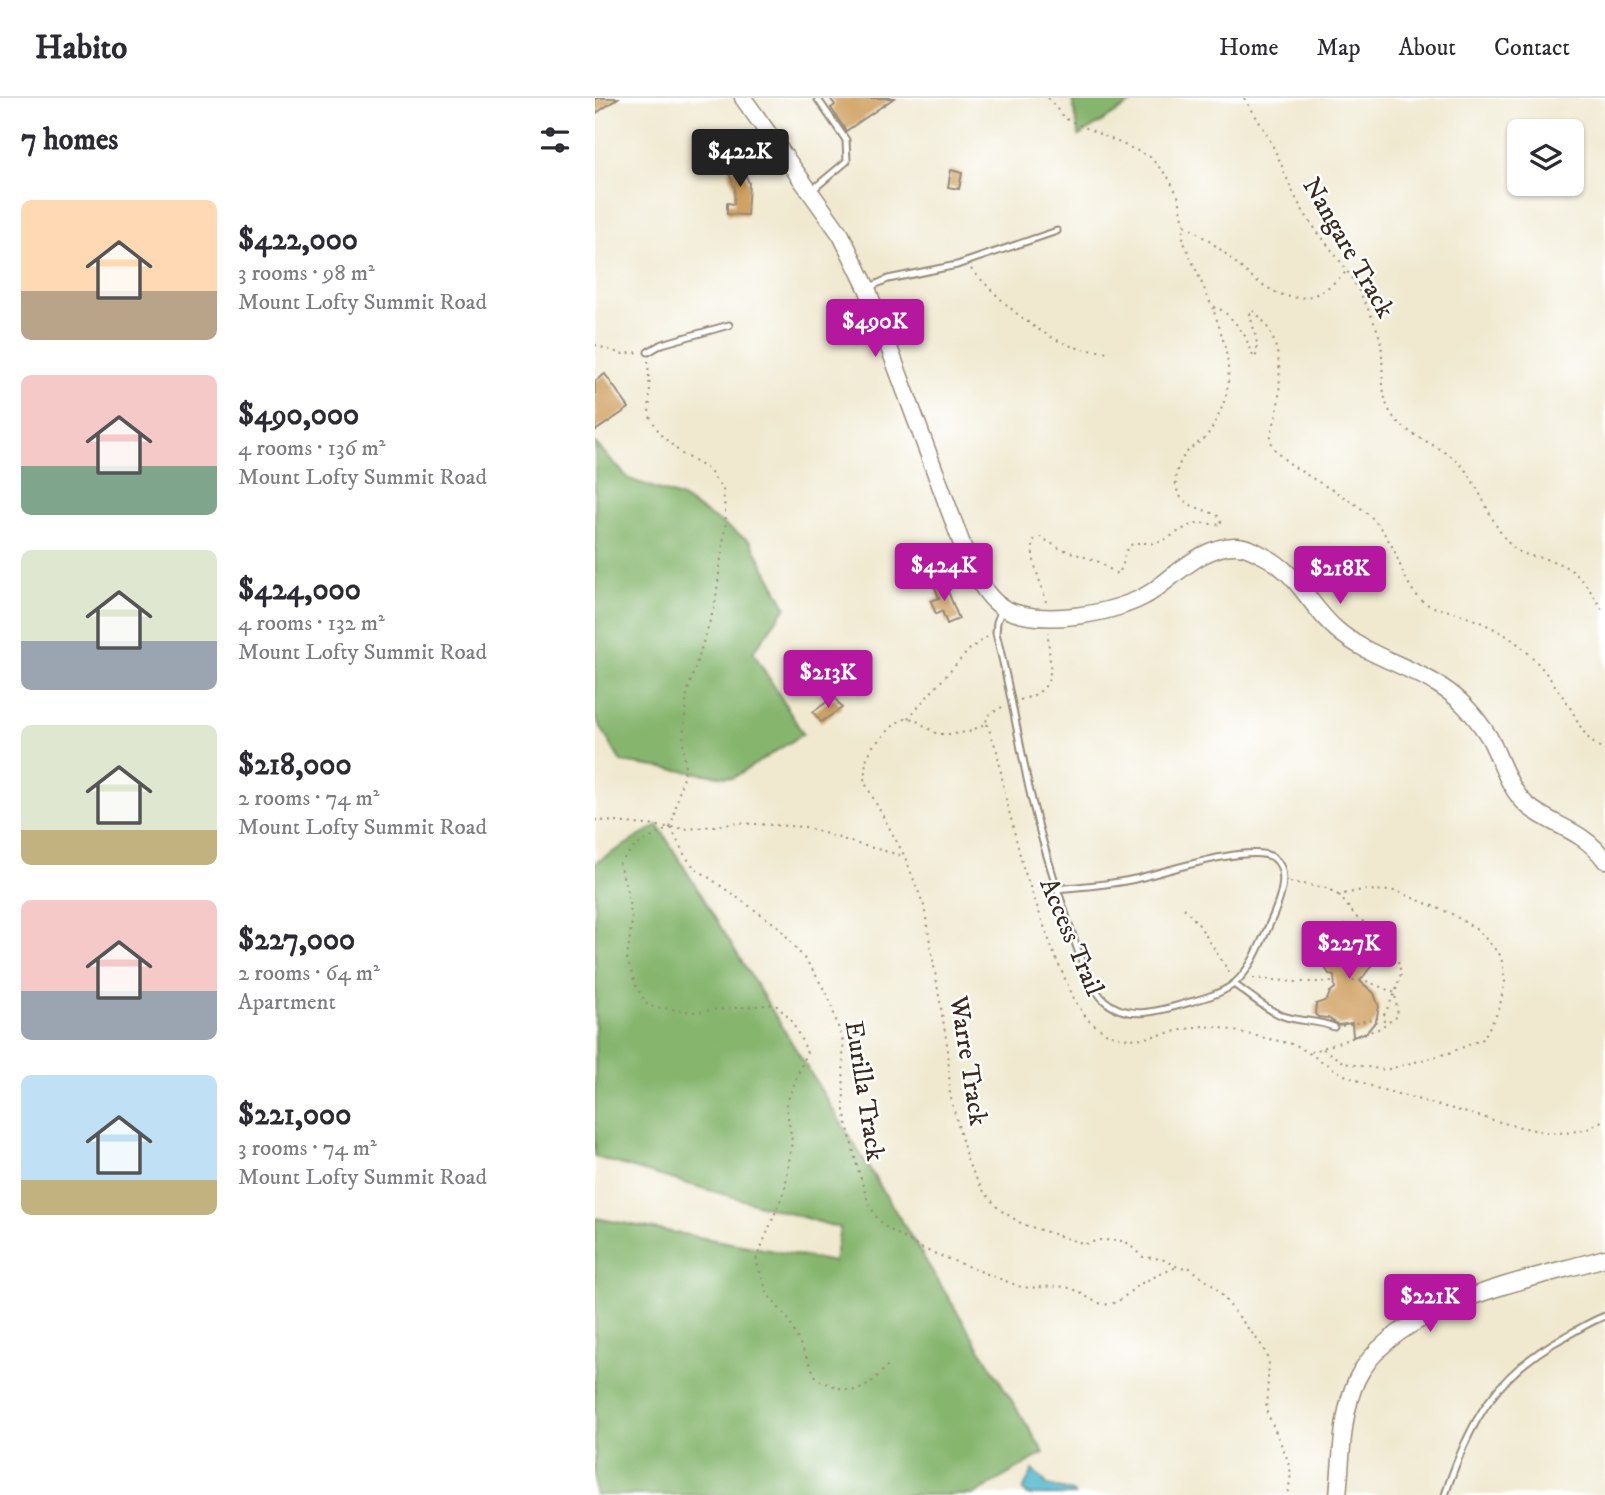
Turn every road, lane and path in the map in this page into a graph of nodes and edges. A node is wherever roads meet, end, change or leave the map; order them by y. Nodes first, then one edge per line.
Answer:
1 (743, 98) edge
2 (817, 98) edge
3 (1048, 98) edge
4 (1244, 98) edge
5 (811, 191) junction
6 (1184, 224) junction
7 (1057, 231) dead end
8 (965, 262) junction
9 (1347, 271) junction
10 (867, 288) junction
11 (1213, 309) junction
12 (729, 325) dead end
13 (595, 345) edge
14 (648, 352) junction
15 (1110, 352) dead end
16 (1117, 574) dead end
17 (1003, 608) junction
18 (1605, 614) edge
19 (996, 633) junction
20 (1011, 703) junction
21 (907, 718) junction
22 (986, 723) junction
23 (1605, 749) edge
24 (595, 820) edge
25 (671, 827) junction
26 (905, 857) junction
27 (1605, 860) edge
28 (1283, 882) junction
29 (1057, 890) junction
30 (1339, 895) junction
31 (1351, 981) dead end
32 (1335, 982) dead end
33 (1326, 983) dead end
34 (1235, 985) junction
35 (1395, 993) junction
36 (1383, 1017) junction
37 (1385, 1025) junction
38 (1334, 1027) joint
39 (1323, 1049) junction
40 (1310, 1052) junction
41 (1605, 1119) edge
42 (1605, 1258) edge
43 (1178, 1267) junction
44 (1605, 1316) edge
45 (888, 1365) dead end
46 (1289, 1495) edge
47 (1338, 1495) edge
48 (1445, 1495) edge

1 - 5 main road
2 - 5 lane
3 - 6 path
4 - 9 path, Nangare Track
5 - 10 main road
6 - 9 path
6 - 11 path
7 - 8 lane
8 - 10 lane
8 - 15 path
9 - 18 path, Nangare Track
10 - 17 main road
11 - 16 path
11 - 23 path
12 - 14 lane
13 - 14 path
14 - 25 path
17 - 19 lane
17 - 27 main road
19 - 20 lane
19 - 21 path, Warre Track
20 - 22 path
20 - 29 lane
21 - 22 path
21 - 26 path, Warre Track
22 - 40 path, Access Trail
24 - 25 path
25 - 26 path
25 - 43 path, Eurilla Track
25 - 45 path
26 - 43 path, Warre Track
28 - 29 lane
28 - 30 path
28 - 34 lane
29 - 34 lane
30 - 35 path
30 - 39 path
31 - 35 path
32 - 33 path
34 - 38 lane
35 - 36 path
35 - 37 path
36 - 37 path
36 - 38 path
37 - 39 path
39 - 40 path
40 - 41 path, Access Trail
42 - 47 main road
43 - 46 path, Warre Track
44 - 48 lane

